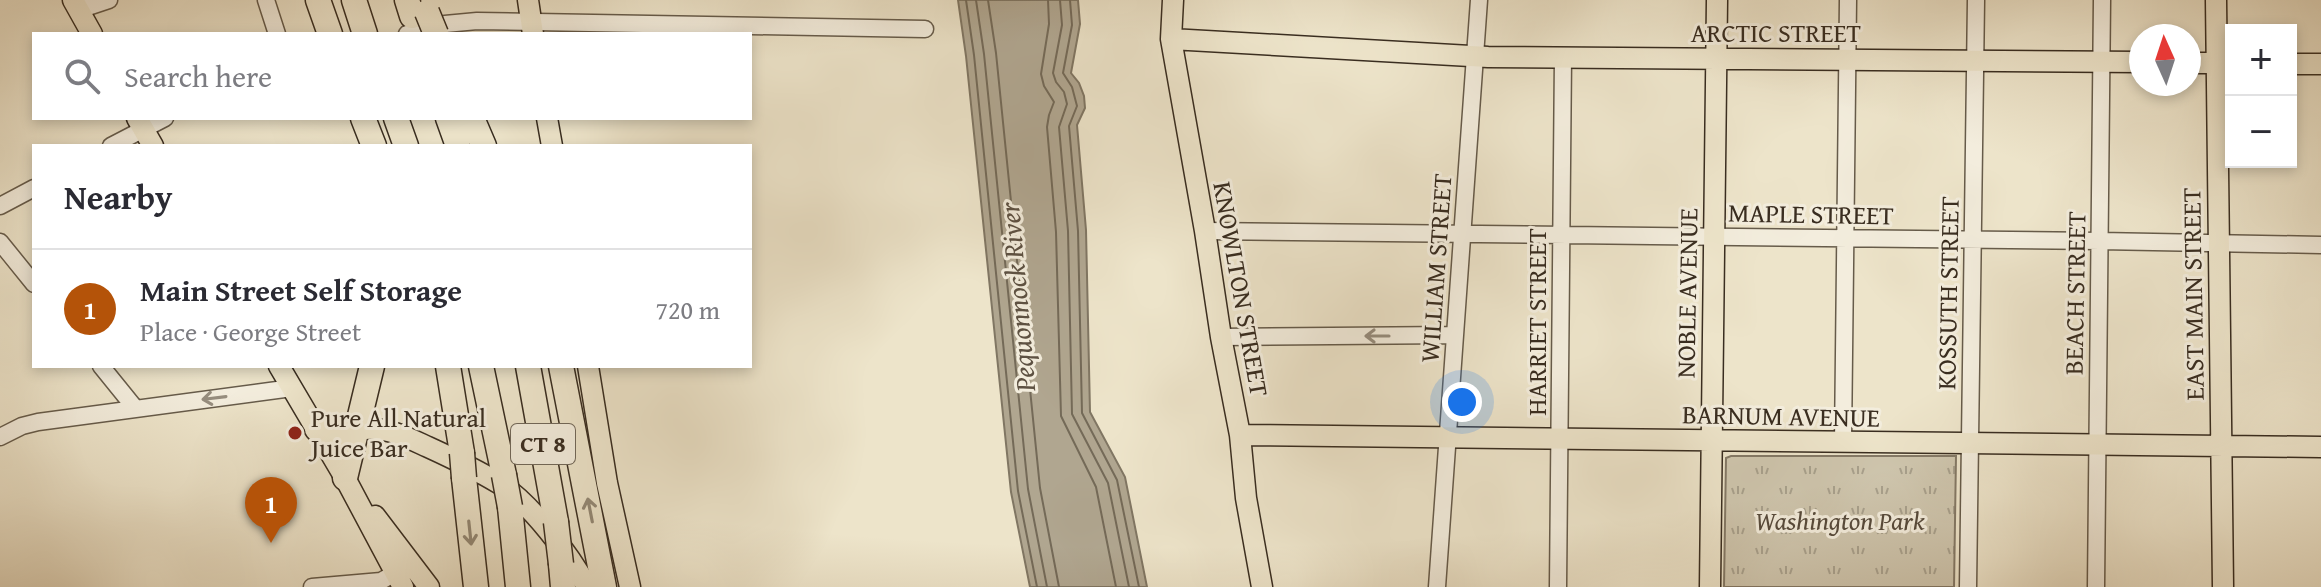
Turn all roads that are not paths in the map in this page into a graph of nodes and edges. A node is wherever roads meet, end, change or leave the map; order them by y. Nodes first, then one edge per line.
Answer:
1 (109, 0) edge
2 (266, 0) edge
3 (318, 0) edge
4 (354, 0) edge
5 (528, 0) edge
6 (1173, 0) edge
7 (1479, 0) edge
8 (1717, 0) edge
9 (1848, 0) edge
10 (1976, 0) edge
11 (2102, 0) edge
12 (2216, 0) edge
13 (76, 5) edge
14 (418, 19) edge
15 (532, 28) edge
16 (925, 29) dead end
17 (91, 32) edge
18 (276, 32) edge
19 (329, 32) edge
20 (365, 32) edge
21 (1171, 39) junction
22 (1474, 56) junction
23 (1563, 57) junction
24 (1716, 59) junction
25 (1847, 60) junction
26 (1974, 61) junction
27 (2101, 62) junction
28 (2129, 62) edge
29 (2201, 63) edge
30 (2224, 63) edge
31 (2297, 64) edge
32 (2321, 64) edge
33 (162, 120) edge
34 (355, 120) edge
35 (364, 120) edge
36 (397, 120) edge
37 (449, 120) edge
38 (473, 120) edge
39 (547, 120) edge
40 (144, 131) edge
41 (115, 144) edge
42 (361, 144) edge
43 (373, 144) edge
44 (405, 144) edge
45 (457, 144) edge
46 (483, 144) edge
47 (552, 144) edge
48 (32, 189) edge
49 (0, 206) edge
50 (1205, 231) junction
51 (1463, 234) junction
52 (1561, 235) junction
53 (1713, 237) junction
54 (1846, 239) junction
55 (1973, 240) junction
56 (2100, 241) junction
57 (0, 242) edge
58 (2218, 244) junction
59 (2321, 245) edge
60 (32, 282) edge
61 (1455, 335) junction
62 (1221, 337) junction
63 (103, 368) edge
64 (280, 368) edge
65 (372, 368) edge
66 (448, 368) edge
67 (481, 368) edge
68 (528, 368) edge
69 (561, 368) edge
70 (588, 368) edge
71 (292, 388) junction
72 (135, 408) junction
73 (317, 429) junction
74 (357, 430) junction
75 (1240, 435) junction
76 (0, 437) edge
77 (1448, 437) junction
78 (1561, 439) junction
79 (1711, 442) junction
80 (1843, 442) junction
81 (1971, 444) junction
82 (2097, 445) junction
83 (2221, 446) junction
84 (2321, 447) edge
85 (345, 478) junction
86 (403, 574) edge
87 (562, 576) edge
88 (312, 587) edge
89 (429, 587) edge
90 (476, 587) edge
91 (518, 587) edge
92 (587, 587) edge
93 (604, 587) edge
94 (630, 587) edge
95 (1262, 587) edge
96 (1437, 587) edge
97 (1558, 587) edge
98 (1710, 587) edge
99 (1968, 587) edge
100 (2096, 587) edge
101 (2223, 587) edge

1 - 13 street
2 - 18 street
3 - 19 highway
4 - 20 highway
5 - 15 main road
6 - 21 main road, KNOWLTON STREET
7 - 22 street, WILLIAM STREET
8 - 24 main road, NOBLE AVENUE
9 - 25 street
10 - 26 street, KOSSUTH STREET
11 - 27 street, BEACH STREET
12 - 30 main road, EAST MAIN STREET
13 - 17 main road
14 - 15 street
15 - 16 street
21 - 22 main road, ARCTIC STREET
21 - 50 main road, KNOWLTON STREET
22 - 23 main road, ARCTIC STREET
22 - 51 street, WILLIAM STREET
23 - 24 main road, ARCTIC STREET
23 - 52 street, HARRIET STREET
24 - 25 main road, ARCTIC STREET
24 - 53 main road, NOBLE AVENUE
25 - 26 main road, ARCTIC STREET
25 - 54 street
26 - 27 main road, ARCTIC STREET
26 - 55 street, KOSSUTH STREET
27 - 28 main road, ARCTIC STREET
27 - 56 street, BEACH STREET
29 - 30 main road
30 - 58 main road, EAST MAIN STREET
31 - 32 main road
33 - 40 street
34 - 42 highway
35 - 43 highway
36 - 44 highway
37 - 45 highway
38 - 46 highway
39 - 47 main road
40 - 41 street
48 - 49 street
50 - 51 street, MAPLE STREET
50 - 62 main road, KNOWLTON STREET
51 - 52 street, MAPLE STREET
51 - 61 street, WILLIAM STREET
52 - 53 street, MAPLE STREET
52 - 78 street, HARRIET STREET
53 - 54 street, MAPLE STREET
53 - 79 main road, NOBLE AVENUE
54 - 55 street, MAPLE STREET
54 - 80 street
55 - 56 street, MAPLE STREET
55 - 81 street, KOSSUTH STREET
56 - 58 street, MAPLE STREET
56 - 82 street, BEACH STREET
57 - 60 street
58 - 59 street, MAPLE STREET
58 - 83 main road, EAST MAIN STREET
61 -> 62 street
61 - 77 street, WILLIAM STREET
62 - 75 main road, KNOWLTON STREET
63 - 72 street
64 - 71 main road
65 - 74 highway
66 -> 90 highway, bridge
67 - 91 highway, CT 8, bridge
68 - 87 highway, CT 8, bridge
93 -> 69 highway
70 - 94 main road
71 -> 72 street
71 - 73 main road
72 - 76 street
73 - 74 highway
73 - 85 main road
74 - 85 highway
74 - 92 main road
75 - 77 main road, BARNUM AVENUE
75 - 95 main road, KNOWLTON STREET
77 - 78 main road, BARNUM AVENUE
77 - 96 street, WILLIAM STREET
78 - 79 main road, BARNUM AVENUE
78 - 97 street, HARRIET STREET
79 - 80 main road, BARNUM AVENUE
79 - 98 main road, NOBLE AVENUE
80 - 81 main road, BARNUM AVENUE
81 - 82 main road, BARNUM AVENUE
81 - 99 street, KOSSUTH STREET
82 - 83 main road, BARNUM AVENUE
82 - 100 street, BEACH STREET
83 - 84 main road, BARNUM AVENUE
83 - 101 main road, EAST MAIN STREET
85 - 86 main road
86 - 88 street
86 - 89 main road

